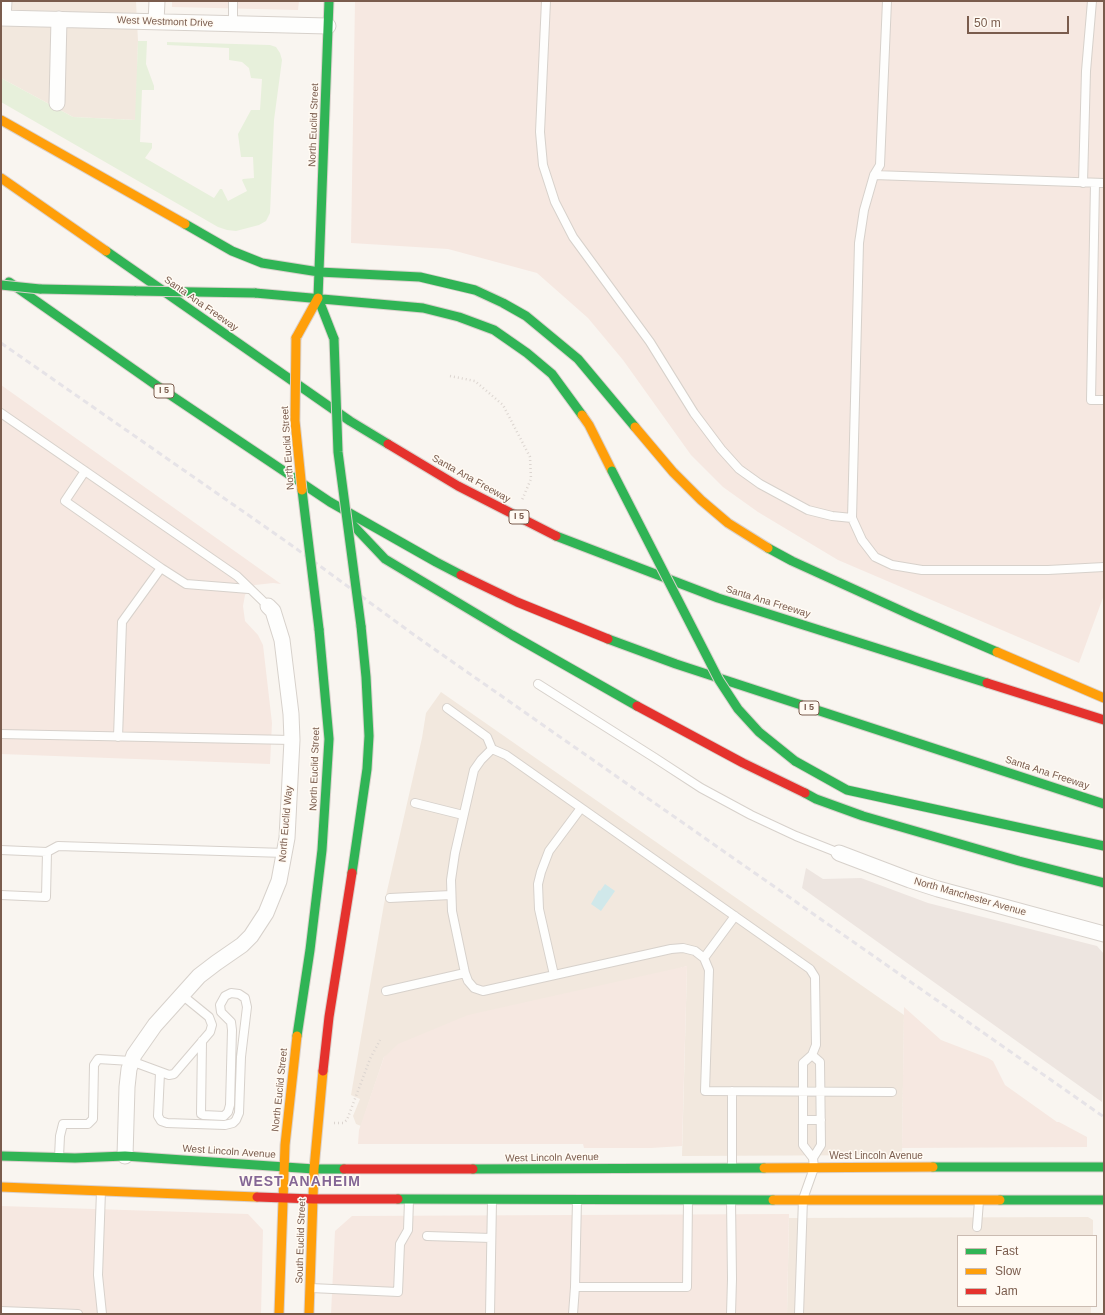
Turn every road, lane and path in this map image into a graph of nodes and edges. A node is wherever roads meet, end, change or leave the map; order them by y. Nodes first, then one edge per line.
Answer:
1 (4, 1) edge
2 (157, 1) edge
3 (233, 1) edge
4 (329, 1) edge
5 (546, 1) edge
6 (887, 1) edge
7 (1092, 1) edge
8 (2, 18) edge
9 (60, 19) junction
10 (156, 22) junction
11 (233, 24) junction
12 (328, 26) junction
13 (57, 103) dead end
14 (1, 120) edge
15 (874, 175) junction
16 (1, 178) edge
17 (1083, 183) junction
18 (1100, 183) edge
19 (319, 272) junction
20 (1, 277) edge
21 (1, 285) edge
22 (318, 298) junction
23 (450, 376) dead end
24 (1104, 400) edge
25 (1, 413) edge
26 (85, 471) junction
27 (330, 502) junction
28 (515, 515) junction
29 (852, 518) junction
30 (1104, 567) edge
31 (161, 568) junction
32 (249, 589) junction
33 (268, 606) joint
34 (538, 684) dead end
35 (1104, 698) edge
36 (447, 708) dead end
37 (1104, 720) edge
38 (1, 734) edge
39 (118, 737) junction
40 (292, 740) junction
41 (492, 749) junction
42 (415, 803) dead end
43 (1104, 804) edge
44 (581, 808) junction
45 (463, 814) junction
46 (1104, 846) edge
47 (1, 850) edge
48 (47, 852) junction
49 (285, 853) junction
50 (839, 853) joint
51 (1104, 884) edge
52 (1, 895) edge
53 (451, 895) junction
54 (390, 898) dead end
55 (735, 916) junction
56 (1104, 934) edge
57 (704, 958) junction
58 (466, 973) junction
59 (554, 975) junction
60 (386, 991) dead end
61 (182, 995) junction
62 (380, 1040) dead end
63 (202, 1041) junction
64 (812, 1055) junction
65 (132, 1061) junction
66 (160, 1073) junction
67 (732, 1091) junction
68 (803, 1092) junction
69 (820, 1092) junction
70 (892, 1092) dead end
71 (803, 1120) junction
72 (821, 1120) junction
73 (334, 1123) dead end
74 (1, 1156) edge
75 (125, 1156) junction
76 (59, 1158) junction
77 (813, 1163) junction
78 (284, 1167) junction
79 (1104, 1167) edge
80 (732, 1168) junction
81 (314, 1169) junction
82 (1, 1187) edge
83 (101, 1191) junction
84 (284, 1198) junction
85 (314, 1199) junction
86 (409, 1199) junction
87 (492, 1199) junction
88 (577, 1199) junction
89 (688, 1199) junction
90 (731, 1199) junction
91 (803, 1199) junction
92 (979, 1200) junction
93 (1104, 1200) edge
94 (977, 1227) dead end
95 (427, 1236) dead end
96 (491, 1238) junction
97 (575, 1287) junction
98 (310, 1288) junction
99 (1, 1311) edge
100 (78, 1314) edge
101 (102, 1314) edge
102 (279, 1314) edge
103 (309, 1314) edge
104 (490, 1314) edge
105 (573, 1314) edge
106 (731, 1314) edge
107 (799, 1314) edge

1 - 8 street
2 - 10 street
3 - 11 lane
4 - 12 main road, North Euclid Street
5 - 29 lane
6 - 15 lane
7 - 17 lane
8 - 9 street, West Westmont Drive
9 - 10 street, West Westmont Drive
9 - 13 street
10 - 11 street, West Westmont Drive
11 - 12 street, West Westmont Drive
12 - 19 main road, North Euclid Street
14 - 19 main road
15 - 17 lane
15 - 29 lane
16 - 28 main road, Santa Ana Freeway / I 5
17 - 18 lane
18 - 24 lane
19 - 22 main road, North Euclid Street
19 - 35 main road
20 - 27 main road, Santa Ana Freeway / I 5
21 - 22 main road, bridge
22 - 46 main road, bridge
22 - 78 main road, North Euclid Street, bridge
22 - 81 main road, North Euclid Street, bridge
23 - 28 path
25 - 26 lane
26 - 31 lane
26 - 32 lane
27 - 43 main road, Santa Ana Freeway / I 5
27 - 51 main road
28 - 37 main road, Santa Ana Freeway / I 5
29 - 30 lane
31 - 32 lane
31 - 39 lane
32 - 33 lane
33 - 40 street, North Euclid Way
34 - 50 lane
36 - 41 lane
38 - 39 lane
39 - 40 lane
40 - 49 street, North Euclid Way
41 - 44 lane
41 - 45 lane
42 - 45 lane
44 - 55 lane
44 - 59 lane
45 - 53 lane
47 - 48 lane
48 - 49 lane
48 - 52 lane
49 - 61 street, North Euclid Way
50 - 56 street, North Manchester Avenue
53 - 54 lane
53 - 58 lane
55 - 57 lane
55 - 64 lane
57 - 59 lane
57 - 67 lane
58 - 59 lane
58 - 60 lane
61 - 63 lane
61 - 65 street, North Euclid Way
62 - 73 path
63 - 66 lane
63 - 66 lane
64 - 68 lane
64 - 69 lane
65 - 66 lane
65 - 75 street, North Euclid Way
65 - 76 lane
67 - 68 lane
67 - 80 lane
68 - 69 lane
68 - 71 lane
69 - 70 lane
69 - 72 lane
71 - 72 lane
71 - 77 lane
72 - 77 lane
74 - 76 main road, West Lincoln Avenue
75 - 76 main road, West Lincoln Avenue
75 - 78 main road, West Lincoln Avenue
77 - 79 main road, West Lincoln Avenue
77 - 80 main road, West Lincoln Avenue
77 - 91 lane
78 - 81 main road, West Lincoln Avenue
78 - 84 main road, North Euclid Street
80 - 81 main road, West Lincoln Avenue
81 - 85 main road, South Euclid Street
82 - 83 main road
83 - 84 main road
83 - 101 lane
84 - 85 main road
84 - 102 main road, South Euclid Street
85 - 86 main road
85 - 98 main road, South Euclid Street
86 - 87 main road
86 - 98 lane
87 - 88 main road
87 - 96 lane
88 - 89 main road
88 - 97 lane
89 - 90 main road
89 - 97 lane
90 - 91 main road
90 - 106 lane
91 - 92 main road
91 - 107 lane
92 - 93 main road
92 - 94 lane
95 - 96 lane
96 - 104 lane
97 - 105 lane
98 - 103 main road, South Euclid Street
99 - 100 lane

